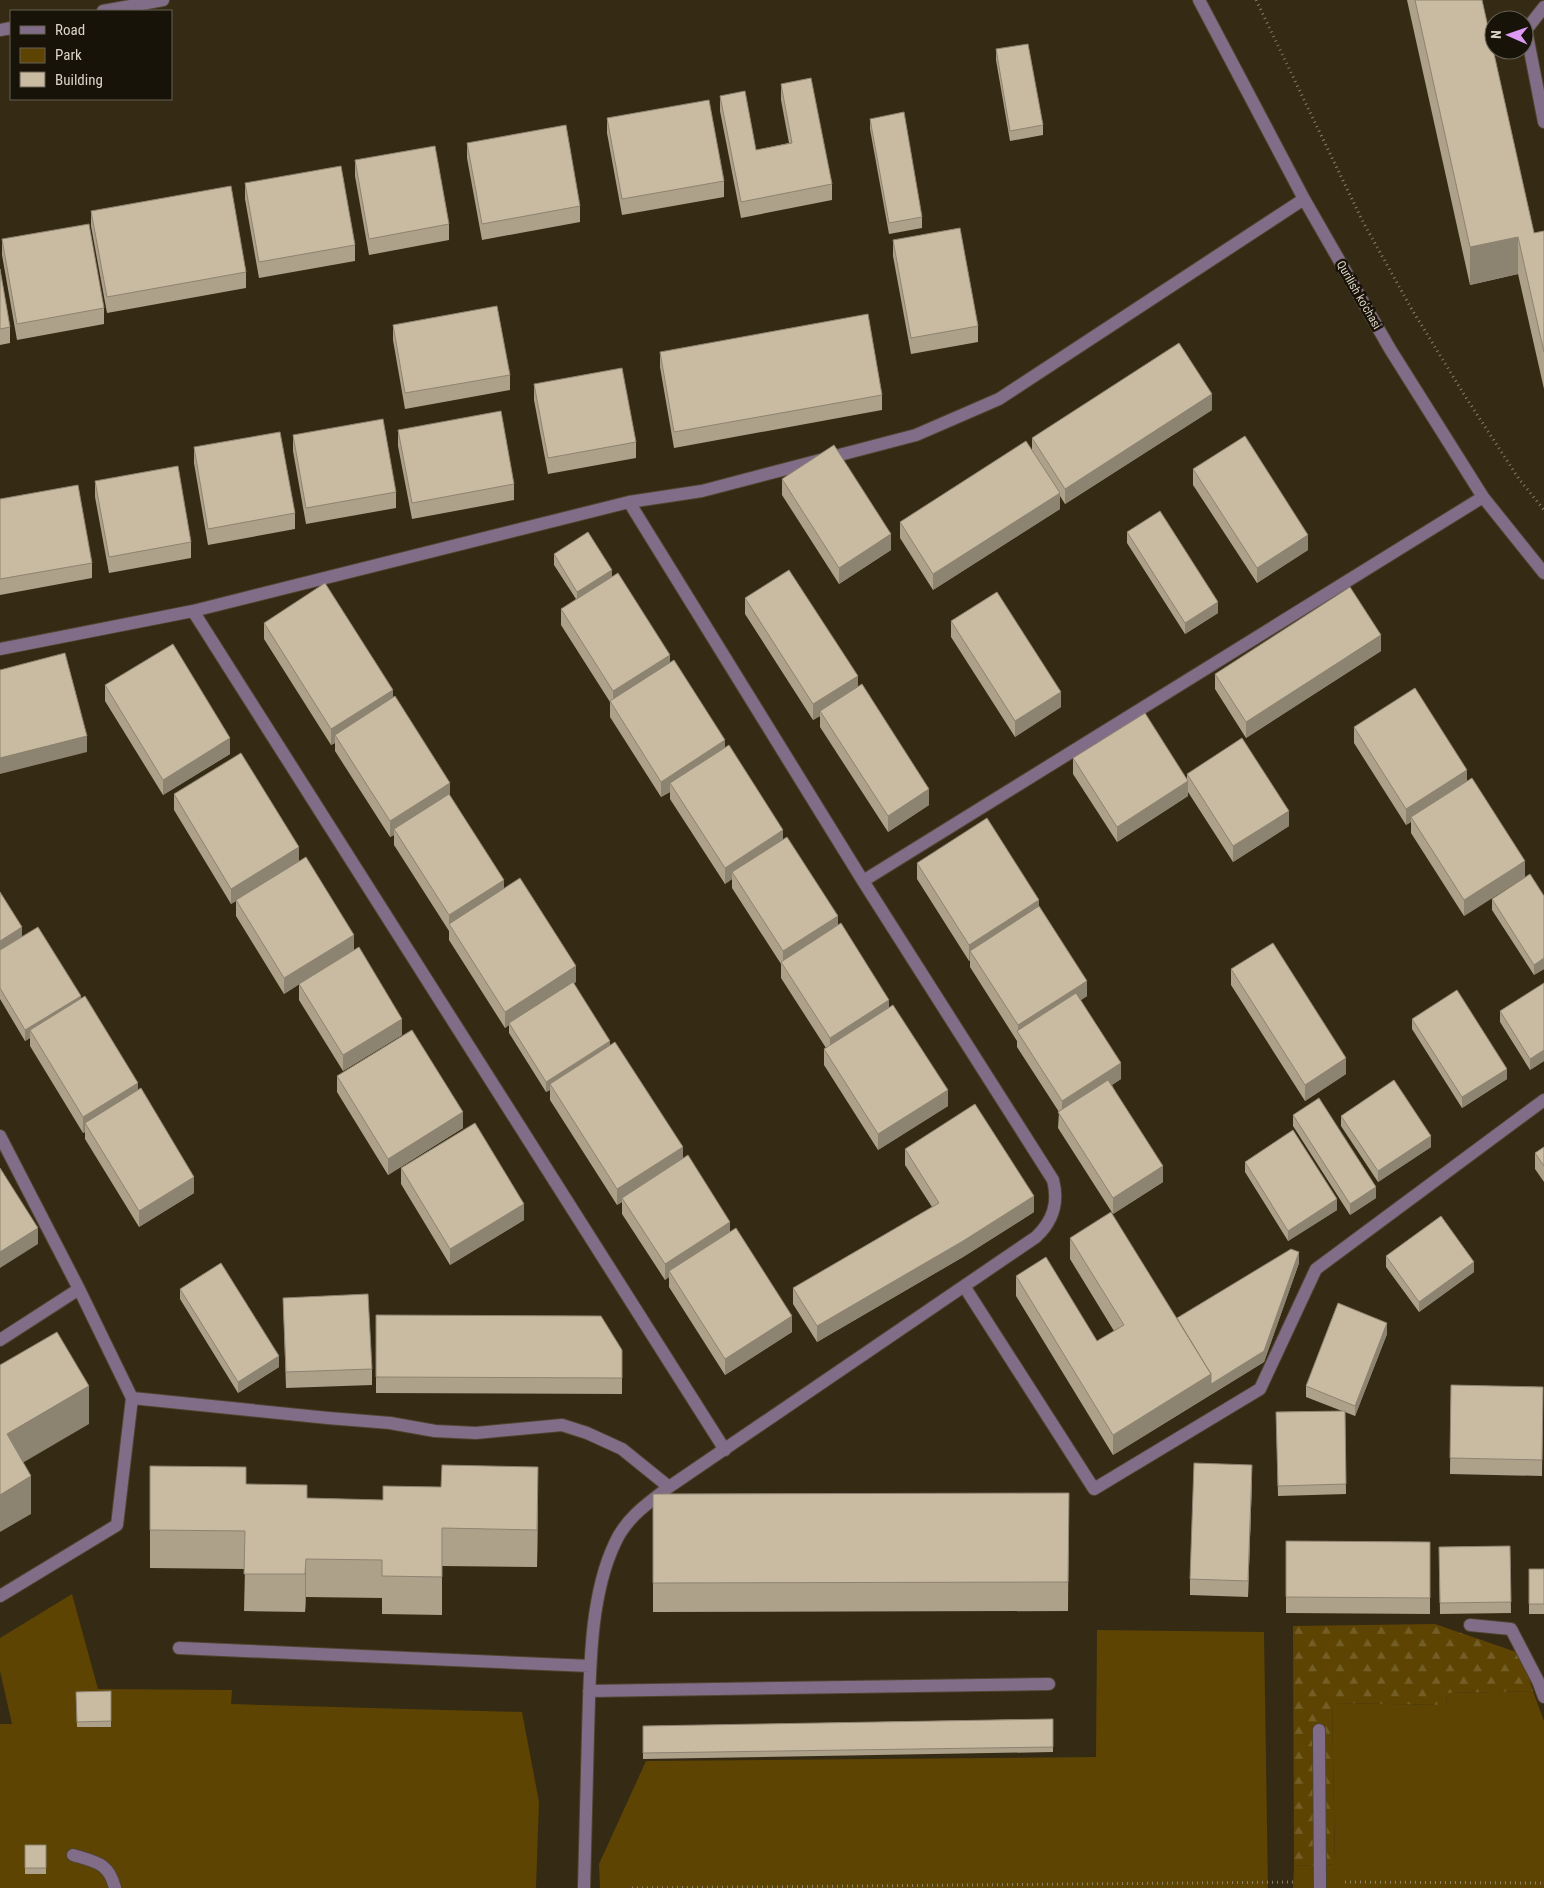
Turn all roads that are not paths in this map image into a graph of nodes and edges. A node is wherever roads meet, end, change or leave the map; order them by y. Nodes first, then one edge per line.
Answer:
1 (163, 0) edge
2 (1199, 0) edge
3 (1544, 7) edge
4 (108, 10) edge
5 (1544, 122) edge
6 (1304, 199) junction
7 (1483, 498) junction
8 (629, 502) junction
9 (1544, 573) edge
10 (193, 610) junction
11 (0, 649) edge
12 (863, 881) junction
13 (1544, 1100) edge
14 (0, 1136) edge
15 (964, 1286) junction
16 (80, 1289) junction
17 (0, 1340) edge
18 (132, 1398) junction
19 (725, 1450) junction
20 (669, 1487) junction
21 (0, 1596) edge
22 (1470, 1625) dead end
23 (179, 1648) dead end
24 (590, 1666) junction
25 (1049, 1684) dead end
26 (589, 1691) junction
27 (1544, 1697) edge
28 (1319, 1730) dead end
29 (73, 1855) dead end
30 (1320, 1885) edge
31 (115, 1888) edge
32 (584, 1888) edge

1 - 4 street
2 - 6 street, Qurilish ko'chasi
3 - 5 street
6 - 7 street, Qurilish ko'chasi
6 - 8 street
7 - 9 street, Qurilish ko'chasi
7 - 12 street
8 - 10 street
8 - 12 street
10 - 11 street
10 - 19 street
12 - 15 street
13 - 15 street
14 - 16 street
15 - 19 street
16 - 17 street
16 - 18 street
18 - 20 street
18 - 21 street
19 - 20 street
20 - 24 street
22 - 27 street
23 - 24 street
24 - 26 street
25 - 26 street
26 - 32 street
28 - 30 street
29 - 31 street

